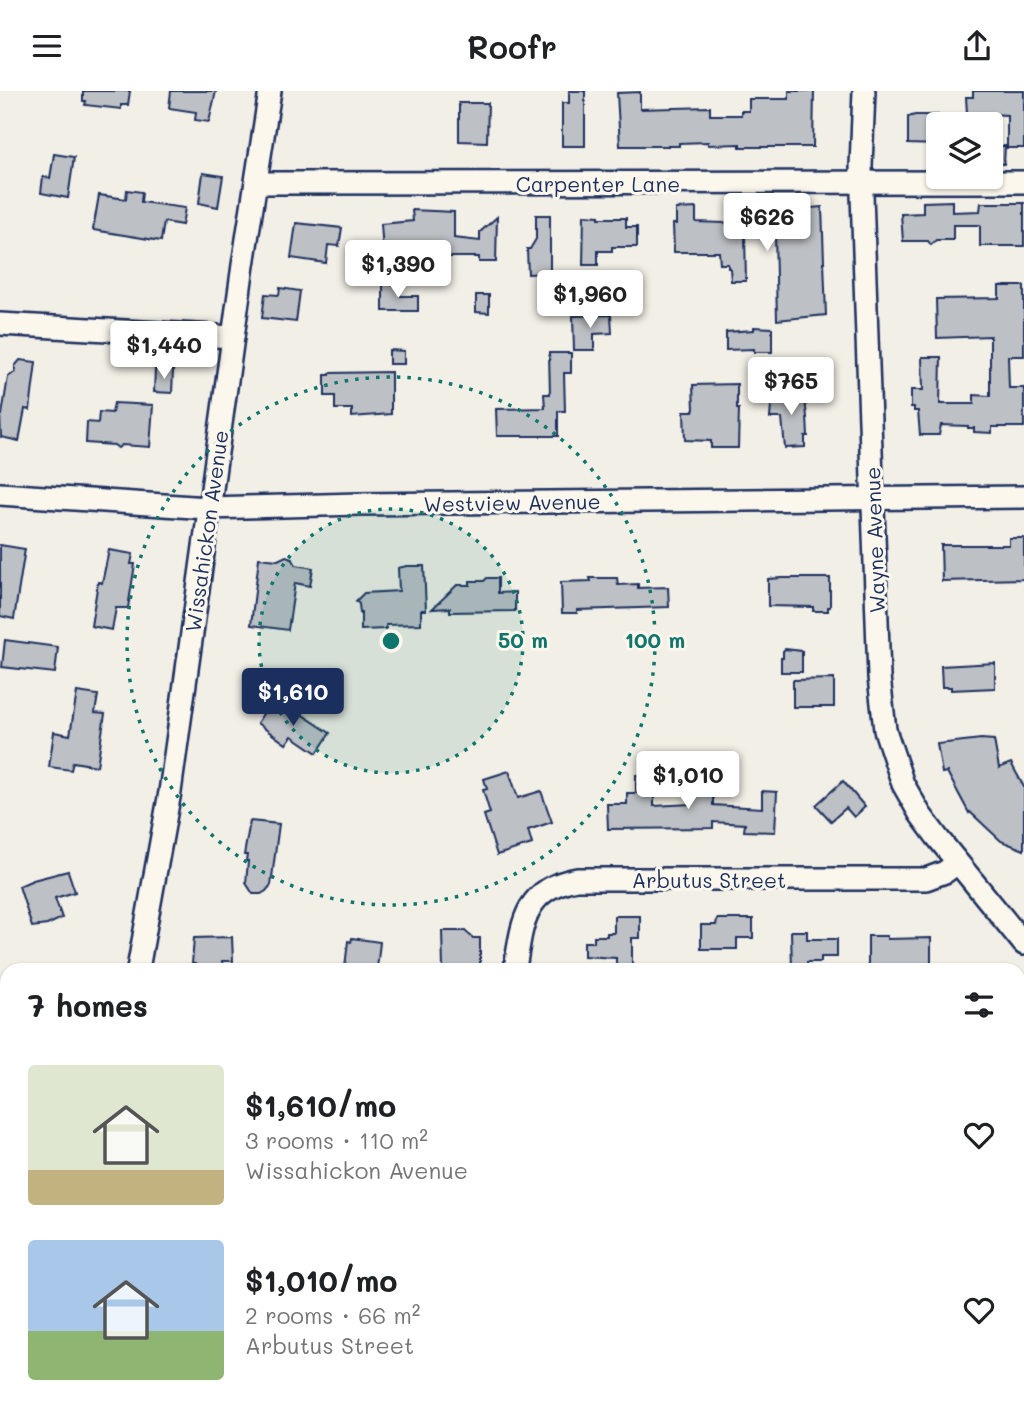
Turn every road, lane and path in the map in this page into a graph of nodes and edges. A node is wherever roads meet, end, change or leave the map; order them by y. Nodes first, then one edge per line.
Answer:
1 (270, 91) edge
2 (864, 91) edge
3 (1024, 182) edge
4 (256, 183) junction
5 (861, 183) junction
6 (0, 324) edge
7 (233, 337) junction
8 (0, 494) edge
9 (1024, 497) edge
10 (873, 499) junction
11 (208, 508) junction
12 (957, 863) junction
13 (1015, 920) edge
14 (1024, 944) edge
15 (139, 963) edge
16 (516, 963) edge

1 - 4 street, Wissahickon Avenue
2 - 5 street, Wayne Avenue
3 - 5 street, Carpenter Lane
4 - 5 street, Carpenter Lane
4 - 7 street, Wissahickon Avenue
5 - 10 street, Wayne Avenue
6 - 7 street
7 - 11 street, Wissahickon Avenue
8 - 11 street, Westview Avenue
9 - 10 street, Westview Avenue
10 - 11 street, Westview Avenue
10 - 12 street, Wayne Avenue
11 - 15 street, Wissahickon Avenue
12 - 13 street, Wayne Avenue
12 - 16 street, Arbutus Street
13 - 14 street, Wayne Avenue

